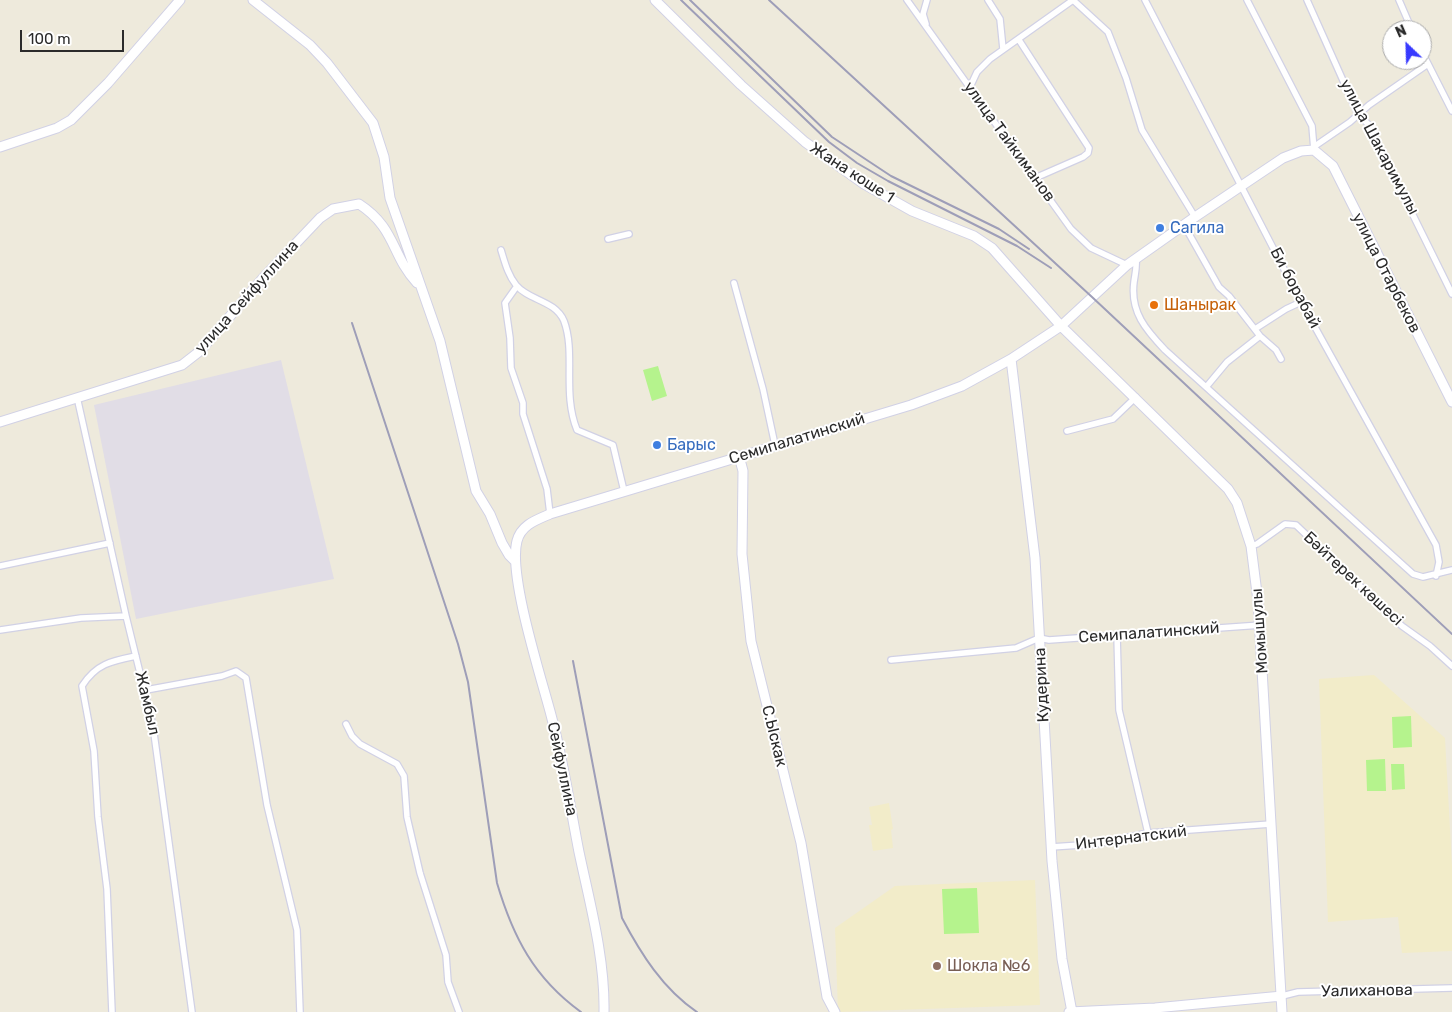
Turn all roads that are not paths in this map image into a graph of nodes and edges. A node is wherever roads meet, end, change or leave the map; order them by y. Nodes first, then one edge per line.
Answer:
1 (180, 0) edge
2 (253, 0) edge
3 (655, 0) edge
4 (907, 0) edge
5 (927, 0) edge
6 (988, 0) edge
7 (1073, 0) edge
8 (1145, 0) edge
9 (1247, 0) edge
10 (1307, 0) edge
11 (1399, 0) edge
12 (1408, 20) edge
13 (926, 28) junction
14 (1019, 40) junction
15 (1003, 49) junction
16 (1420, 70) edge
17 (1431, 70) edge
18 (970, 87) junction
19 (1452, 111) edge
20 (1358, 114) junction
21 (0, 147) edge
22 (1314, 148) junction
23 (1035, 178) junction
24 (1242, 185) junction
25 (1195, 217) junction
26 (1184, 225) junction
27 (629, 234) dead end
28 (608, 239) dead end
29 (501, 250) dead end
30 (1136, 259) junction
31 (1127, 265) junction
32 (734, 284) dead end
33 (421, 286) junction
34 (517, 286) junction
35 (1452, 294) edge
36 (1301, 302) junction
37 (1061, 326) junction
38 (1255, 329) junction
39 (1260, 336) junction
40 (1011, 359) junction
41 (1280, 359) dead end
42 (1207, 386) junction
43 (77, 397) junction
44 (1136, 397) junction
45 (1452, 402) edge
46 (0, 422) edge
47 (1067, 431) dead end
48 (775, 445) junction
49 (739, 456) junction
50 (624, 491) junction
51 (550, 514) junction
52 (522, 529) joint
53 (110, 543) junction
54 (1251, 546) junction
55 (515, 561) junction
56 (0, 566) edge
57 (1452, 570) edge
58 (1436, 576) junction
59 (126, 616) junction
60 (1261, 625) junction
61 (0, 630) edge
62 (1117, 635) junction
63 (1040, 638) junction
64 (136, 656) junction
65 (891, 660) dead end
66 (1452, 666) edge
67 (146, 690) junction
68 (346, 724) dead end
69 (1271, 824) junction
70 (1148, 833) junction
71 (1051, 847) junction
72 (1452, 988) edge
73 (1282, 996) junction
74 (112, 1012) edge
75 (192, 1012) edge
76 (300, 1012) edge
77 (459, 1012) edge
78 (604, 1012) edge
79 (835, 1012) edge
80 (1070, 1012) edge
81 (1282, 1012) edge

1 - 21 street
2 - 33 street, улица Сейфуллина
3 - 37 street, Жана коше 1
4 - 13 street, улица Тайкиманов
5 - 13 street
6 - 15 street
7 - 14 street
7 - 25 street
8 - 24 street, Би борабай
9 - 22 street
10 - 20 street, улица Шакаримулы
11 - 12 street
13 - 18 street, улица Тайкиманов
14 - 15 street
14 - 23 street
15 - 18 street
16 - 20 street
17 - 19 street
18 - 23 street, улица Тайкиманов
20 - 22 street
20 - 35 street, улица Шакаримулы
22 - 24 street, Семипалатинский
22 - 45 street, улица Отарбеков
23 - 31 street, улица Тайкиманов
24 - 25 street, Семипалатинский
24 - 36 street, Би борабай
25 - 26 street, Семипалатинский
26 - 30 street, Семипалатинский
26 - 38 street
27 - 28 street
29 - 34 street
30 - 31 street, Семипалатинский
30 - 42 street
31 - 37 street, Семипалатинский
32 - 48 street
33 - 43 street, улица Сейфуллина
33 - 55 street, улица Сейфуллина
34 - 50 street
34 - 51 street
36 - 38 street
36 - 58 street, Би борабай
37 - 40 street, Семипалатинский
37 - 44 street, Момышулы
38 - 39 street
39 - 41 street
39 - 42 street
40 - 48 street, Семипалатинский
40 - 63 street, Кудерина
42 - 58 street
43 - 46 street, улица Сейфуллина
43 - 53 street, Жамбыл
44 - 47 street
44 - 54 street, Момышулы
48 - 49 street, Семипалатинский
49 - 50 street, Семипалатинский
49 - 79 street, С.Ыскак
50 - 51 street, Семипалатинский
51 - 52 street, Семипалатинский
52 - 55 street, Сейфуллина
53 - 56 street
53 - 59 street, Жамбыл
54 - 60 street, Момышулы
54 - 66 street, Бәйтерек көшесі
55 - 78 street, Сейфуллина
57 - 58 street
59 - 61 street
59 - 64 street, Жамбыл
60 - 62 street, Семипалатинский
60 - 69 street, Момышулы
62 - 63 street, Семипалатинский
62 - 70 street
63 - 65 street, Семипалатинский
63 - 71 street, Кудерина
64 - 67 street, Жамбыл
64 - 74 street
67 - 75 street, Жамбыл
67 - 76 street
68 - 77 street
69 - 70 street, Интернатский
69 - 73 street, Момышулы
70 - 71 street, Интернатский
71 - 80 street, Кудерина
72 - 73 street, Уалиханова
73 - 80 street
73 - 81 street, Момышулы

